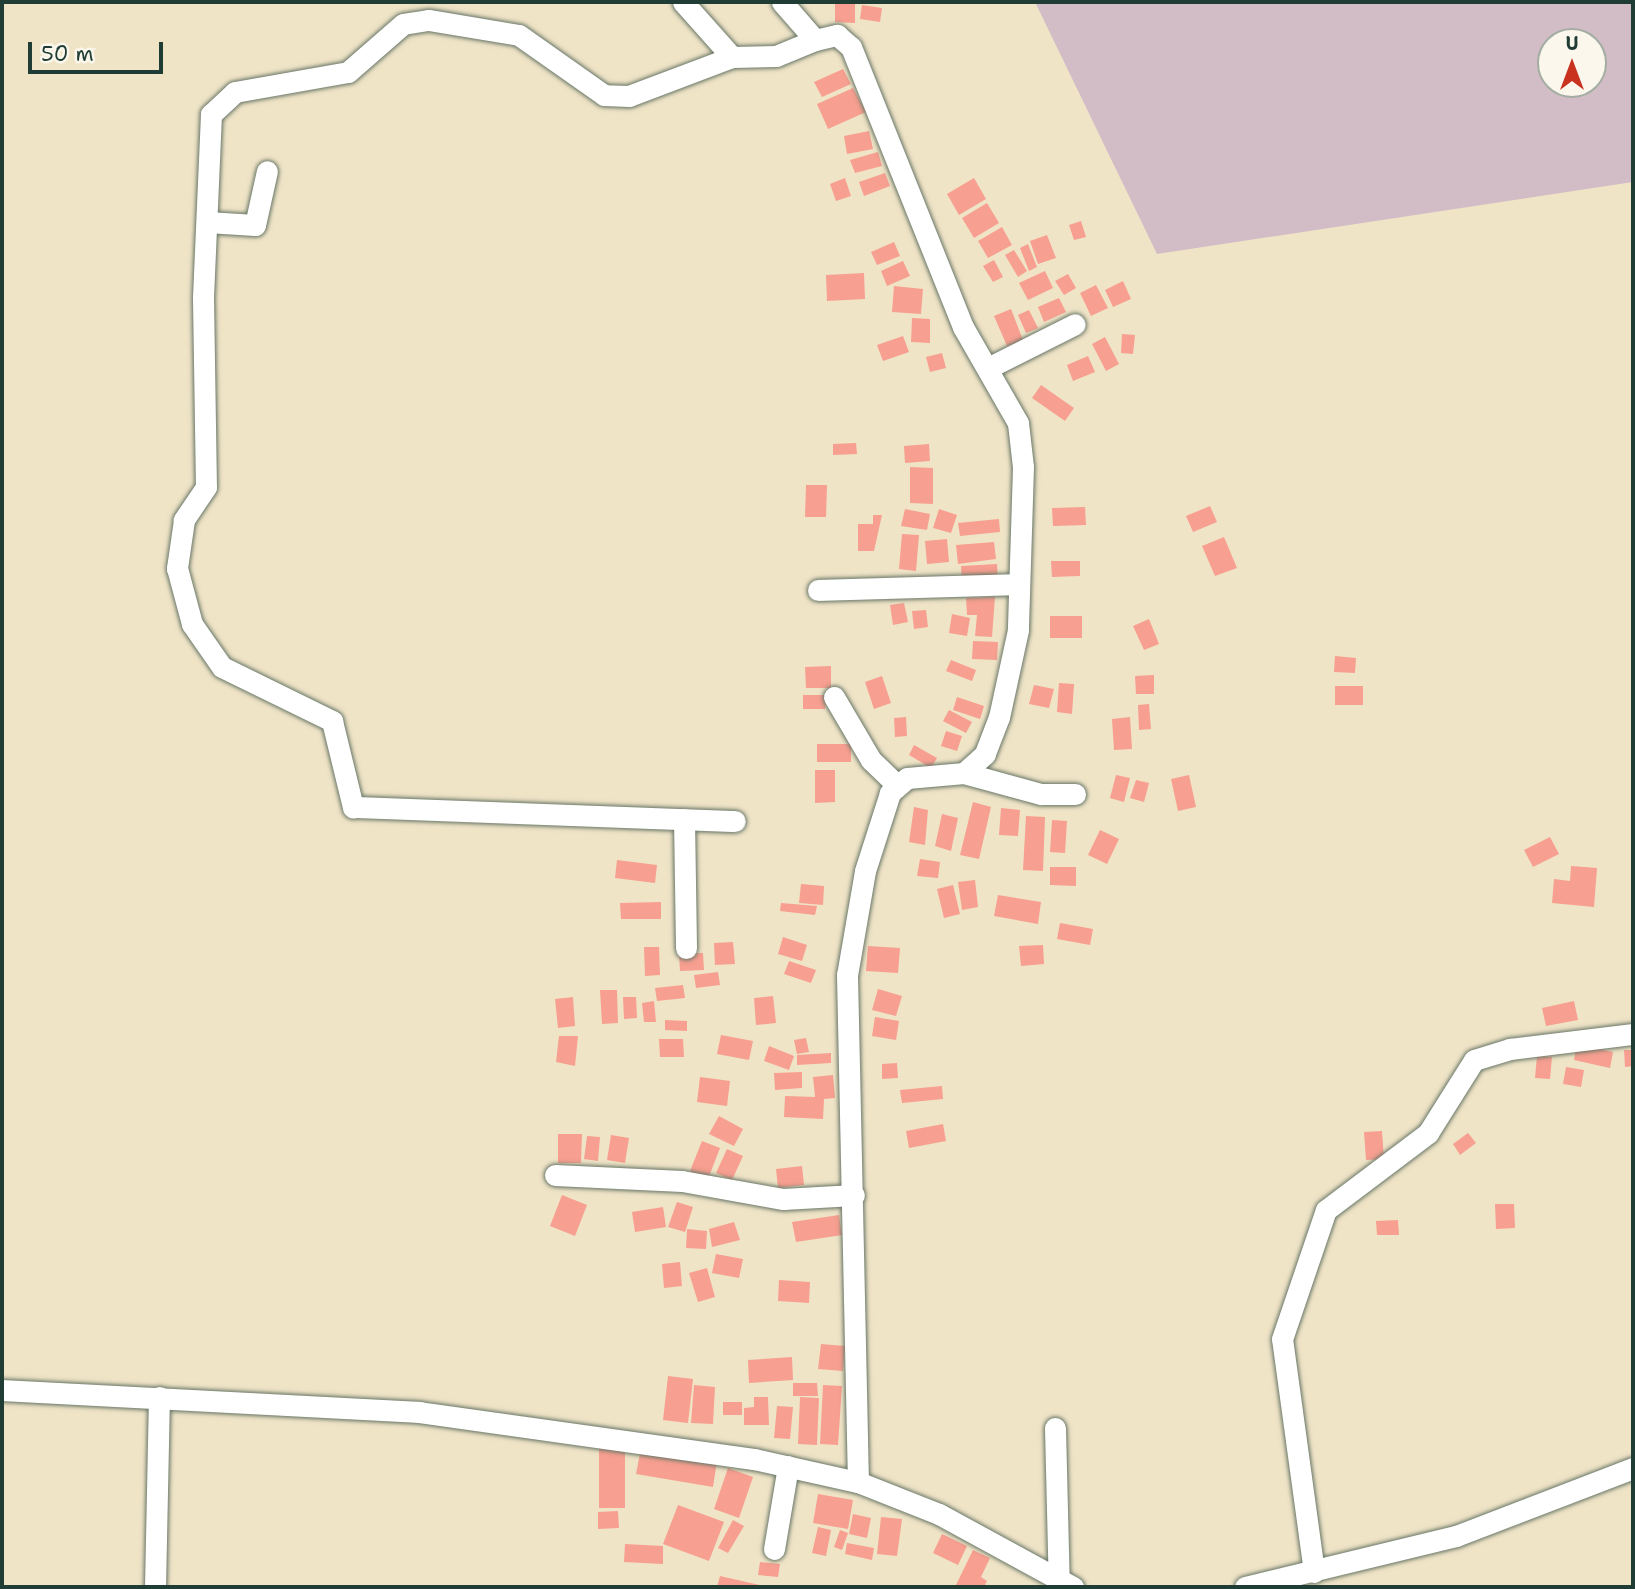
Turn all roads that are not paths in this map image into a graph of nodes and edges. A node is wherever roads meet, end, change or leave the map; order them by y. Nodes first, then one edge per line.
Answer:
1 (683, 2) edge
2 (782, 2) edge
3 (815, 40) junction
4 (732, 57) junction
5 (267, 171) dead end
6 (207, 222) junction
7 (1075, 324) dead end
8 (988, 368) junction
9 (1019, 584) junction
10 (818, 590) dead end
11 (834, 697) dead end
12 (964, 774) junction
13 (897, 785) junction
14 (1075, 794) dead end
15 (684, 819) junction
16 (735, 821) dead end
17 (686, 948) dead end
18 (1633, 1034) edge
19 (555, 1175) dead end
20 (854, 1195) junction
21 (2, 1390) edge
22 (159, 1397) junction
23 (1055, 1428) dead end
24 (788, 1466) junction
25 (1633, 1468) edge
26 (858, 1482) junction
27 (774, 1549) dead end
28 (1314, 1572) junction
29 (1064, 1586) edge
30 (155, 1587) edge
31 (1245, 1587) edge

1 - 4 street
2 - 3 street
3 - 4 street
3 - 8 street
4 - 6 street
5 - 6 street
6 - 15 street
7 - 8 street
8 - 9 street
9 - 10 street
9 - 12 street
11 - 13 street
12 - 13 street
12 - 14 street
13 - 20 street
15 - 16 street
15 - 17 street
18 - 28 street
19 - 20 street
20 - 26 street
21 - 22 street
22 - 24 street
22 - 30 street
23 - 29 street
24 - 26 street
24 - 27 street
25 - 28 street
26 - 29 street
28 - 31 street

